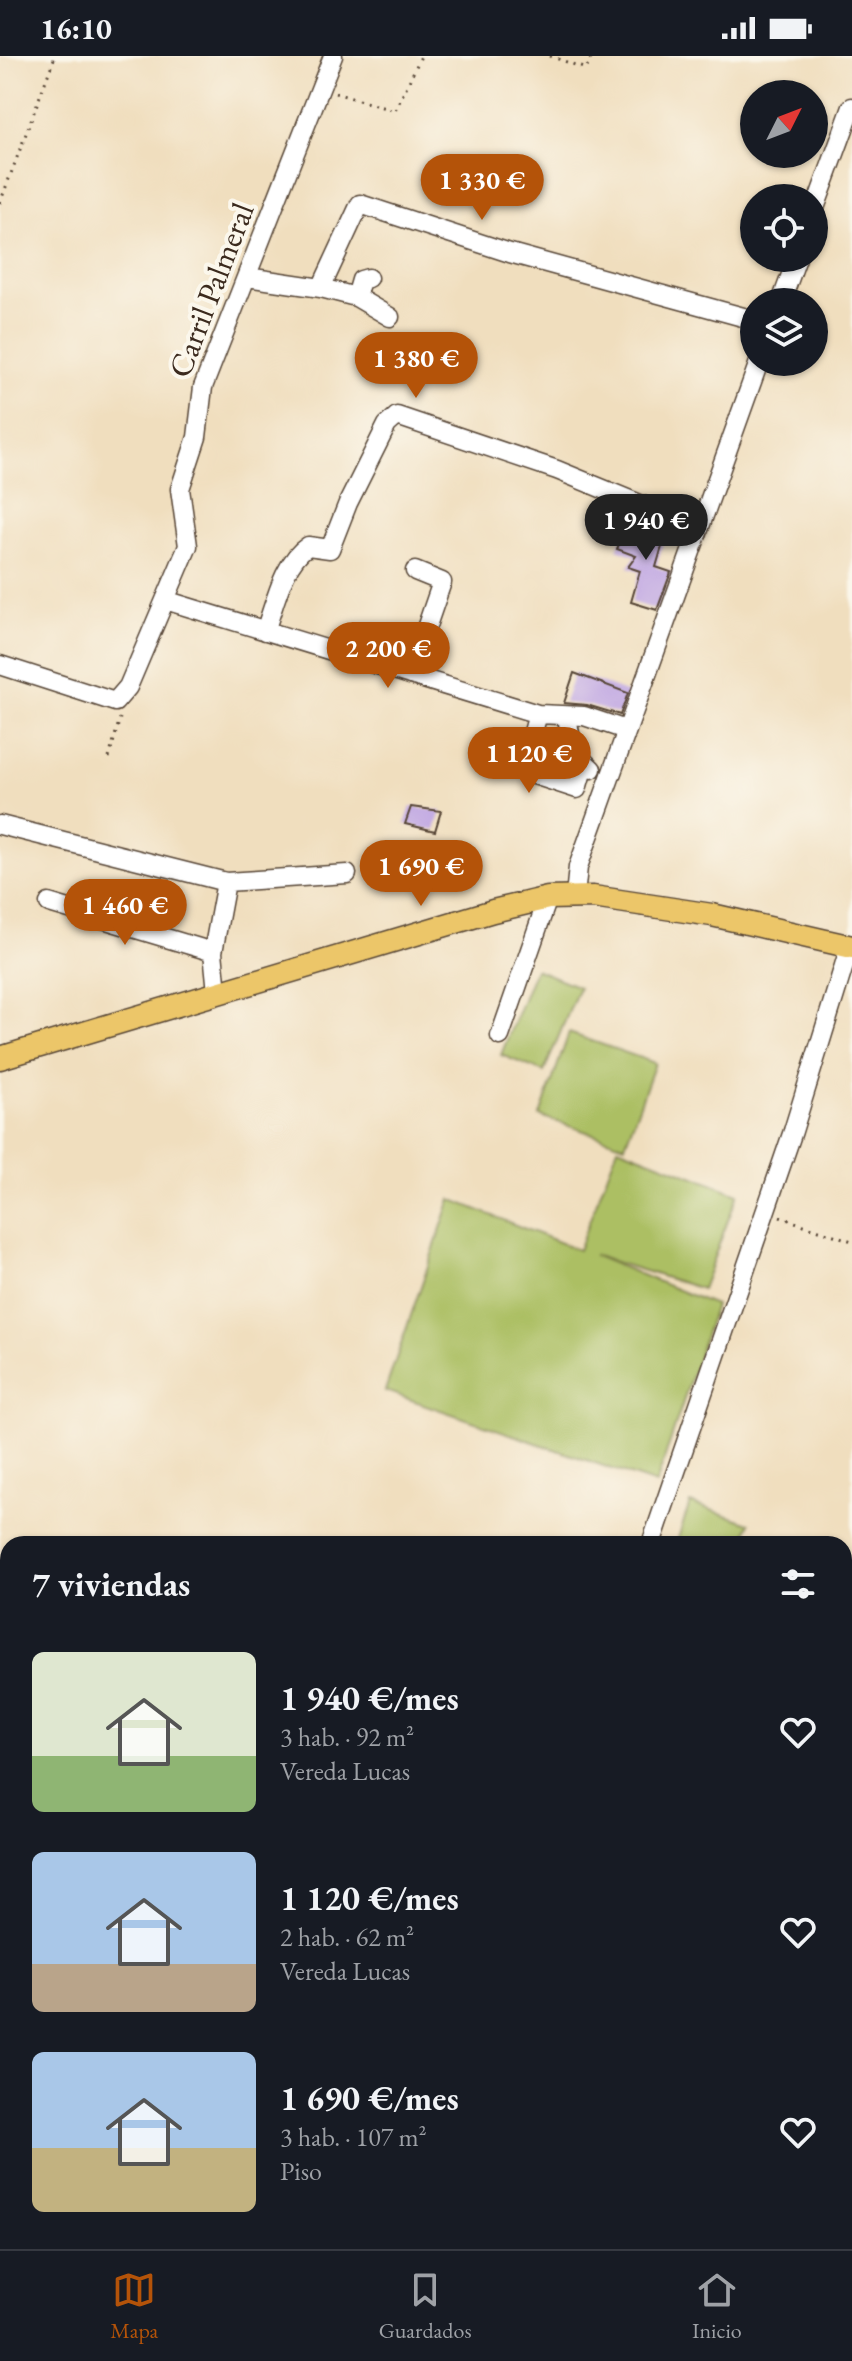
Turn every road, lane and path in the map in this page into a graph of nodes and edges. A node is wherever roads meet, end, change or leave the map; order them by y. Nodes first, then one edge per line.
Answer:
1 (55, 56) edge
2 (333, 56) edge
3 (421, 56) edge
4 (550, 56) edge
5 (592, 56) edge
6 (320, 88) junction
7 (852, 107) edge
8 (824, 184) edge
9 (0, 203) edge
10 (247, 277) junction
11 (368, 278) dead end
12 (321, 288) junction
13 (356, 297) junction
14 (740, 316) edge
15 (390, 317) dead end
16 (754, 376) edge
17 (698, 528) junction
18 (415, 571) dead end
19 (165, 600) junction
20 (265, 631) junction
21 (0, 665) edge
22 (410, 675) junction
23 (128, 687) junction
24 (538, 714) junction
25 (567, 717) junction
26 (626, 730) junction
27 (109, 758) dead end
28 (585, 762) junction
29 (608, 782) junction
30 (0, 825) edge
31 (347, 874) dead end
32 (226, 882) junction
33 (575, 896) junction
34 (548, 898) junction
35 (49, 903) dead end
36 (851, 946) edge
37 (213, 952) junction
38 (217, 992) junction
39 (500, 1036) dead end
40 (0, 1058) edge
41 (765, 1212) junction
42 (852, 1241) edge
43 (654, 1536) edge

1 - 9 path
2 - 6 street, Carril Palmeral
3 - 6 path
4 - 5 path
6 - 10 street, Carril Palmeral
7 - 8 street
10 - 12 street
10 - 19 street, Carril Palmeral
11 - 13 street
12 - 13 street
12 - 14 street
13 - 15 street
16 - 17 street
17 - 20 street
17 - 26 street
18 - 22 street
19 - 20 street
19 - 23 street, Carril Palmeral
20 - 22 street
21 - 23 street
22 - 24 street
23 - 27 path
24 - 25 street
24 - 28 street
25 - 26 street
25 - 28 street
26 - 29 street
28 - 29 street
29 - 33 street
30 - 32 street
31 - 32 street
32 - 37 street
33 - 34 main road
33 - 36 main road
34 - 38 main road
34 - 39 street
35 - 37 street
36 - 41 street
37 - 38 street
38 - 40 main road
41 - 42 path
41 - 43 street

